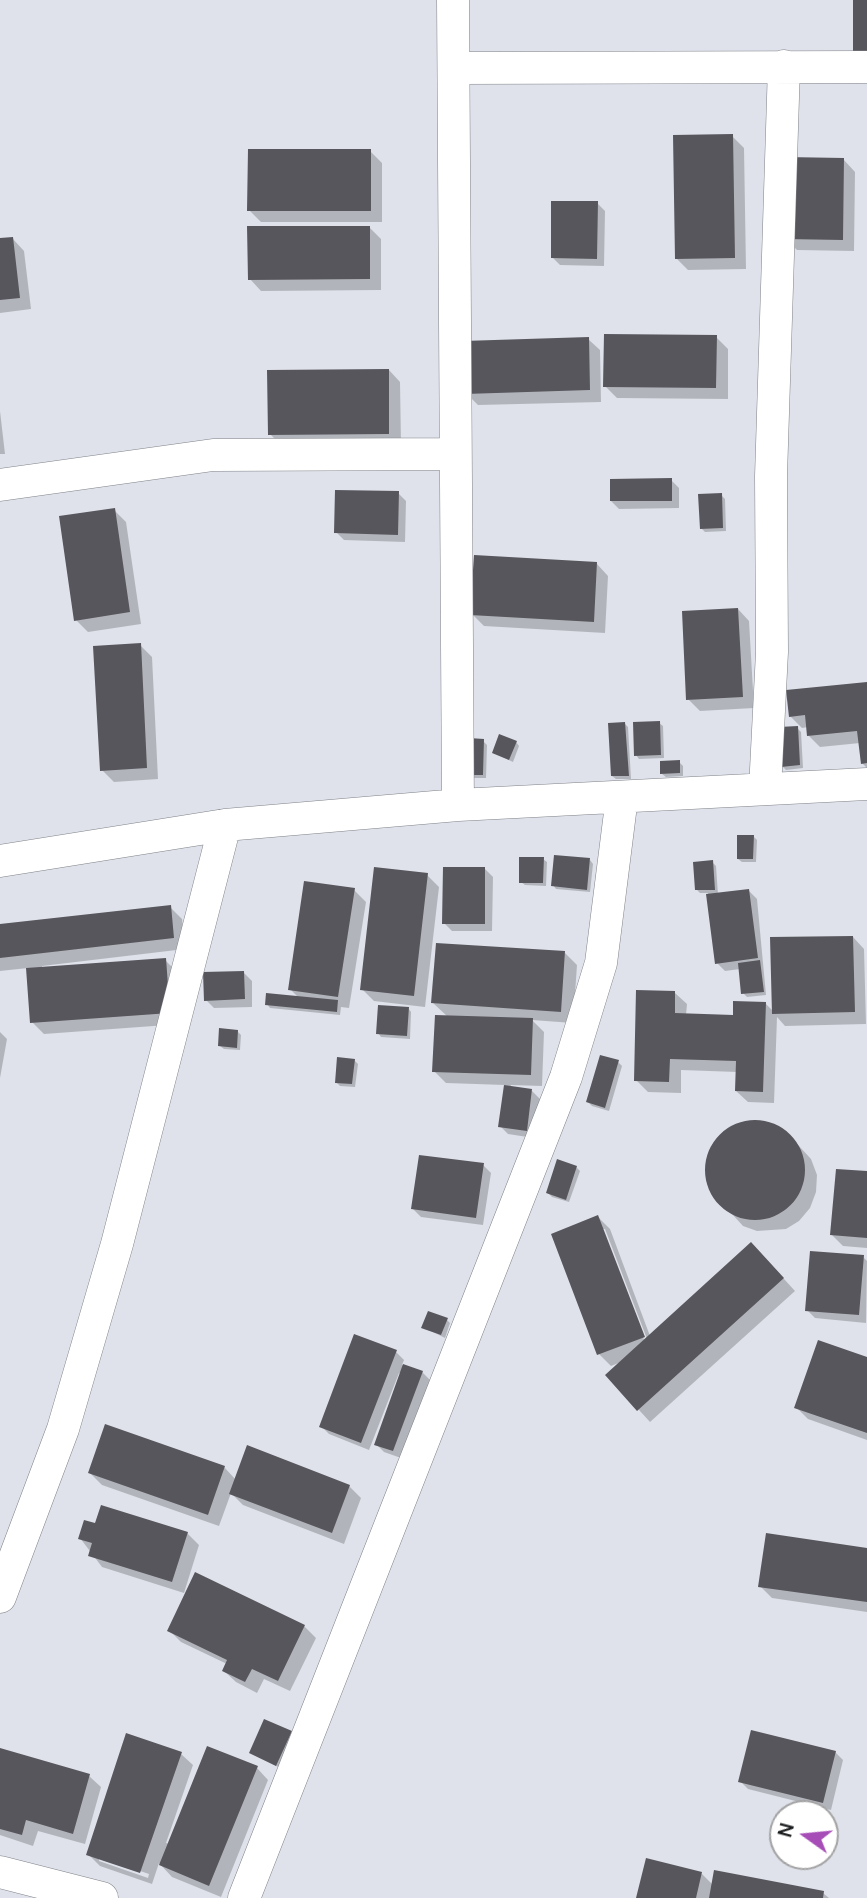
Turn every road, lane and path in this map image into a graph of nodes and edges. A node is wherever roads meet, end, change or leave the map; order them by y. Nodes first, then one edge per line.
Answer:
1 (453, 0) edge
2 (784, 66) junction
3 (867, 67) edge
4 (454, 68) junction
5 (454, 454) junction
6 (0, 485) edge
7 (867, 784) edge
8 (765, 789) junction
9 (622, 797) junction
10 (458, 805) junction
11 (225, 825) junction
12 (0, 861) edge
13 (0, 1597) edge
14 (0, 1872) edge
15 (102, 1898) edge
16 (244, 1898) edge

1 - 4 street
2 - 3 street
2 - 4 street
2 - 8 street
4 - 5 street
5 - 6 street
5 - 10 street
7 - 8 street
8 - 9 street
9 - 10 street
9 - 16 street
10 - 11 street
11 - 12 street
11 - 13 street
14 - 15 street

